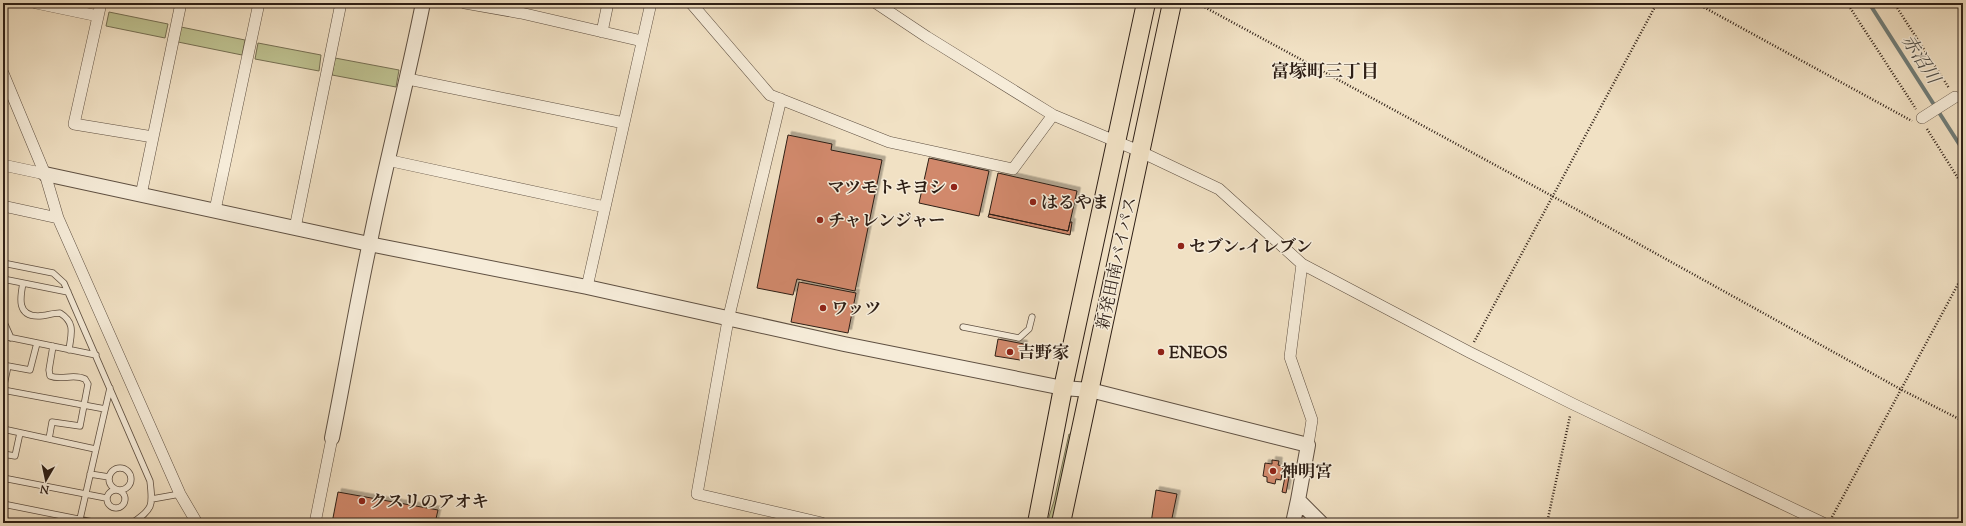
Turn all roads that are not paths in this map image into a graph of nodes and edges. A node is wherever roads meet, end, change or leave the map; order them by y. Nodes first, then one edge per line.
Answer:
1 (36, 3) edge
2 (101, 3) edge
3 (181, 3) edge
4 (259, 3) edge
5 (341, 3) edge
6 (423, 3) edge
7 (465, 3) edge
8 (608, 3) edge
9 (651, 3) edge
10 (691, 3) edge
11 (876, 3) edge
12 (1146, 3) edge
13 (1172, 3) edge
14 (522, 8) edge
15 (98, 16) junction
16 (602, 32) junction
17 (642, 41) junction
18 (4, 77) edge
19 (408, 79) junction
20 (1955, 97) road end
21 (781, 99) junction
22 (1053, 115) junction
23 (624, 123) junction
24 (1919, 123) road end
25 (153, 137) junction
26 (1117, 141) junction
27 (1139, 151) junction
28 (387, 160) junction
29 (3, 165) edge
30 (45, 174) junction
31 (141, 195) junction
32 (3, 206) edge
33 (605, 207) junction
34 (215, 210) junction
35 (58, 218) junction
36 (295, 228) junction
37 (369, 244) junction
38 (3, 263) edge
39 (1302, 264) junction
40 (3, 279) edge
41 (23, 283) junction
42 (587, 287) junction
43 (68, 292) junction
44 (1032, 317) dead end
45 (3, 320) edge
46 (728, 320) junction
47 (963, 327) dead end
48 (3, 336) edge
49 (10, 338) junction
50 (37, 343) junction
51 (53, 346) junction
52 (69, 350) junction
53 (96, 355) junction
54 (110, 387) junction
55 (1063, 388) junction
56 (3, 390) edge
57 (1090, 390) junction
58 (84, 405) junction
59 (105, 409) junction
60 (3, 430) edge
61 (20, 433) junction
62 (332, 438) joint
63 (49, 439) junction
64 (1308, 445) junction
65 (95, 449) junction
66 (3, 454) edge
67 (90, 474) junction
68 (109, 477) junction
69 (3, 478) edge
70 (118, 489) junction
71 (180, 494) junction
72 (85, 495) junction
73 (106, 498) junction
74 (152, 499) junction
75 (1298, 500) junction
76 (3, 504) edge
77 (80, 519) junction
78 (807, 521) edge
79 (98, 523) edge
80 (132, 523) edge
81 (197, 523) edge
82 (315, 523) edge
83 (822, 523) edge
84 (1038, 523) edge
85 (1061, 523) edge
86 (1293, 523) edge
87 (1320, 523) edge
88 (1823, 523) edge

1 - 15 street
2 - 15 street
3 - 25 street
4 - 34 street
5 - 36 street
6 - 19 street
7 - 14 street
8 - 16 street
9 - 17 street
10 - 21 street
11 - 22 street
12 - 26 highway, 新発田南バイパス
13 - 27 highway, 新発田南バイパス
14 - 16 street
15 - 25 street
16 - 17 street
17 - 23 street
18 - 30 street
19 - 23 street
19 - 28 street
20 - 24 street
21 - 22 street
21 - 46 street
22 - 26 street
23 - 33 street
25 - 31 street
26 - 27 street
26 - 55 highway, 新発田南バイパス
27 - 39 street
27 - 57 highway, 新発田南バイパス
28 - 33 street
28 - 37 street
29 - 30 street
30 - 31 street
30 - 35 street
31 - 34 street
32 - 35 street
33 - 42 street
34 - 36 street
35 - 71 street
36 - 37 street
37 - 42 street
37 - 62 street
38 - 43 lane
39 - 64 street
39 - 88 street
40 - 41 lane
41 - 43 lane
41 - 52 lane
42 - 46 street
43 - 53 lane
44 - 47 lane
45 - 49 lane
46 - 55 street
46 - 78 street
48 - 49 lane
49 - 50 lane
50 - 51 lane
50 - 56 lane
51 - 52 lane
51 - 58 lane
52 - 53 lane
53 - 54 lane
54 - 59 lane
54 - 74 lane
55 - 57 street
55 - 84 highway, 新発田南バイパス
56 - 58 lane
57 - 64 street
57 - 85 highway, 新発田南バイパス
58 - 59 lane
58 - 63 lane
59 - 65 lane
60 - 61 lane
61 - 63 lane
61 - 66 lane
62 - 82 street
63 - 65 lane
64 - 75 street
65 - 67 lane
67 - 68 lane
67 - 72 lane
68 - 70 lane
68 - 70 lane
69 - 72 lane
70 - 73 lane
70 - 73 lane
71 - 74 lane
71 - 81 street
72 - 73 lane
72 - 77 lane
74 - 80 lane
75 - 86 street
75 - 87 street
76 - 77 lane
77 - 79 lane
78 - 83 street

